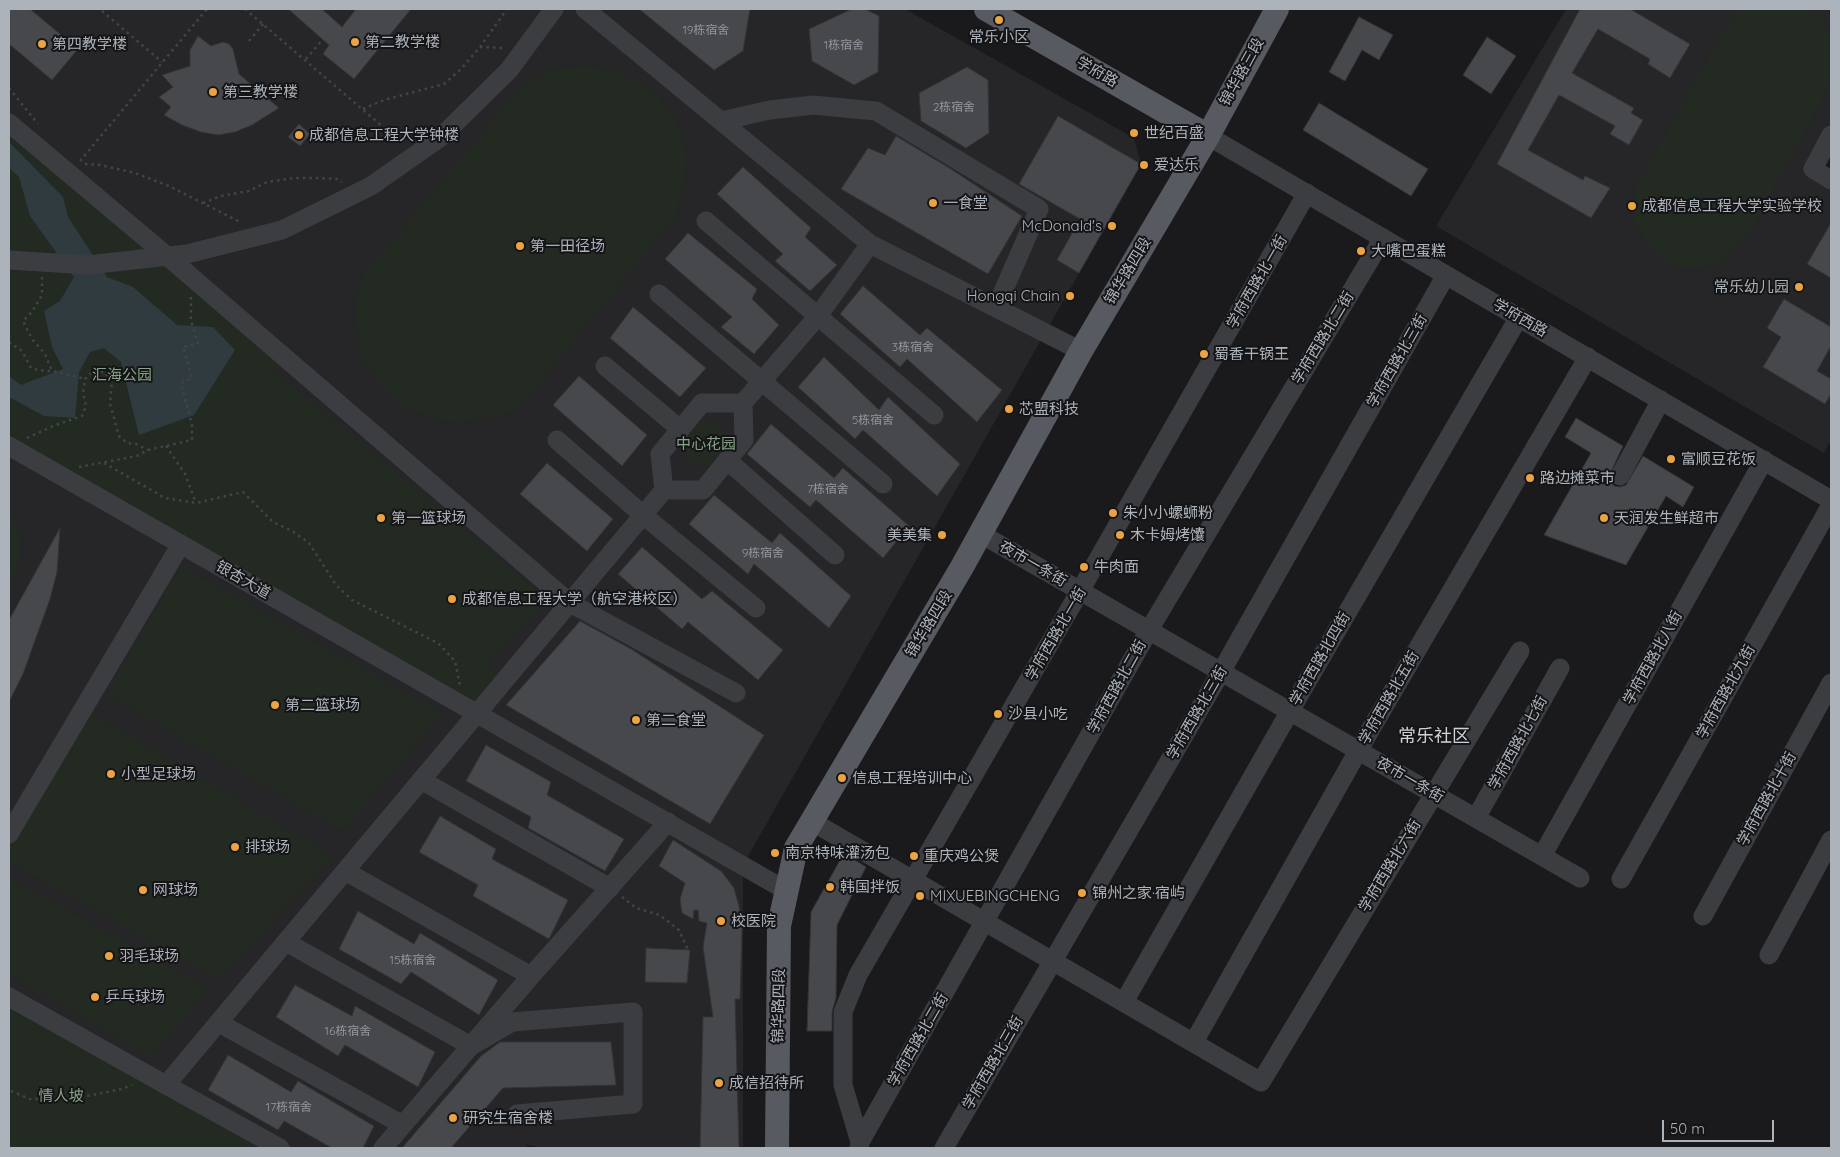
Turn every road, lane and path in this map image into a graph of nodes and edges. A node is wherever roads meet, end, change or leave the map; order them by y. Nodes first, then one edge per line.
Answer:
1 (207, 9) edge
2 (245, 9) edge
3 (507, 9) edge
4 (554, 9) edge
5 (585, 9) edge
6 (986, 9) edge
7 (1277, 9) edge
8 (102, 11) dead end
9 (263, 24) junction
10 (322, 39) dead end
11 (249, 41) dead end
12 (480, 48) junction
13 (522, 52) junction
14 (306, 59) junction
15 (162, 62) junction
16 (363, 109) junction
17 (721, 121) junction
18 (9, 123) edge
19 (1831, 135) edge
20 (1208, 136) junction
21 (416, 155) junction
22 (1831, 180) edge
23 (360, 192) junction
24 (1307, 193) junction
25 (203, 203) junction
26 (706, 221) dead end
27 (263, 235) junction
28 (1383, 238) junction
29 (870, 244) junction
30 (167, 256) junction
31 (9, 260) edge
32 (45, 262) junction
33 (1446, 275) junction
34 (659, 294) dead end
35 (996, 308) junction
36 (818, 316) junction
37 (1519, 317) junction
38 (191, 322) dead end
39 (9, 342) edge
40 (1080, 351) junction
41 (1588, 357) junction
42 (605, 366) dead end
43 (52, 371) junction
44 (85, 379) junction
45 (762, 381) junction
46 (1661, 400) junction
47 (743, 403) junction
48 (934, 415) dead end
49 (680, 429) junction
50 (557, 440) dead end
51 (166, 446) junction
52 (11, 447) edge
53 (148, 450) junction
54 (728, 460) junction
55 (1764, 460) junction
56 (104, 463) junction
57 (53, 471) junction
58 (1620, 476) dead end
59 (883, 484) dead end
60 (664, 490) junction
61 (1831, 500) edge
62 (196, 503) junction
63 (1831, 506) edge
64 (643, 515) junction
65 (981, 534) junction
66 (181, 544) junction
67 (835, 556) dead end
68 (1080, 591) junction
69 (570, 603) junction
70 (756, 608) dead end
71 (1149, 630) junction
72 (1520, 651) dead end
73 (1560, 668) dead end
74 (1221, 672) junction
75 (1831, 683) edge
76 (736, 693) dead end
77 (87, 704) dead end
78 (470, 709) junction
79 (1290, 711) junction
80 (1358, 750) junction
81 (422, 780) junction
82 (1433, 794) junction
83 (1476, 818) junction
84 (812, 821) junction
85 (668, 822) junction
86 (1831, 840) edge
87 (1542, 856) junction
88 (346, 871) junction
89 (1580, 878) dead end
90 (1621, 879) dead end
91 (914, 880) junction
92 (610, 888) junction
93 (787, 891) junction
94 (1703, 916) dead end
95 (986, 922) junction
96 (286, 942) junction
97 (688, 950) dead end
98 (1769, 955) dead end
99 (1052, 960) junction
100 (531, 976) junction
101 (9, 997) edge
102 (1124, 1002) junction
103 (219, 1022) junction
104 (1194, 1042) junction
105 (471, 1046) junction
106 (159, 1082) junction
107 (10, 1091) dead end
108 (517, 1114) dead end
109 (403, 1125) junction
110 (860, 1145) edge
111 (280, 1148) edge
112 (383, 1148) edge
113 (777, 1148) edge
114 (944, 1148) edge

1 - 15 path
2 - 9 path
3 - 12 path
4 - 13 street
5 - 17 street
6 - 20 main road, 学府路
7 - 20 main road, 锦华路三段
8 - 15 path
9 - 11 path
9 - 14 path
10 - 14 path
12 - 13 path
12 - 16 path
13 - 21 street
14 - 16 path
15 - 25 path
16 - 21 path
17 - 29 street
17 - 35 street
18 - 30 street
19 - 22 street
20 - 24 street, 学府西路
20 - 40 main road, 锦华路四段
21 - 23 street
23 - 25 path
23 - 27 street
24 - 28 street, 学府西路
24 - 68 street, 学府西路北一街
25 - 27 path
26 - 36 street
27 - 30 street
28 - 33 street, 学府西路
28 - 71 street, 学府西路北二街
29 - 35 street
29 - 36 street
30 - 32 street
30 - 69 street
31 - 32 street
32 - 43 path
33 - 37 street, 学府西路
33 - 74 street, 学府西路北三街
34 - 45 street
35 - 40 street
36 - 45 street
36 - 48 street
37 - 41 street, 学府西路
37 - 79 street, 学府西路北四街
38 - 51 path
39 - 43 path
40 - 65 main road, 锦华路四段
41 - 46 street, 学府西路
41 - 80 street, 学府西路北五街
42 - 49 street
43 - 44 path
44 - 52 path
44 - 53 path
45 - 47 street
45 - 59 street
46 - 55 street, 学府西路
46 - 58 street
47 - 49 street
47 - 54 street
49 - 60 street
50 - 64 street
51 - 53 path
51 - 62 path
52 - 57 street, 银杏大道
53 - 56 path
54 - 60 street
54 - 67 street
55 - 61 street, 学府西路
55 - 87 street, 学府西路北八街
56 - 57 path
56 - 62 path
57 - 66 street, 银杏大道
60 - 64 street
62 - 78 path
63 - 90 street, 学府西路北九街
64 - 69 street
64 - 70 street
65 - 68 street, 夜市一条街
65 - 84 main road, 锦华路四段
66 - 77 street
66 - 78 street, 银杏大道
68 - 71 street, 夜市一条街
68 - 91 street, 学府西路北一街
69 - 76 street
69 - 78 street
71 - 74 street, 夜市一条街
71 - 95 street, 学府西路北二街
72 - 82 street, 学府西路北六街
73 - 83 street, 学府西路北七街
74 - 79 street, 夜市一条街
74 - 99 street, 学府西路北三街
75 - 94 street, 学府西路北十街
78 - 81 street
78 - 85 street, 银杏大道
79 - 80 street, 夜市一条街
79 - 102 street, 学府西路北四街
80 - 82 street, 夜市一条街
80 - 104 street, 学府西路北五街
81 - 88 street
81 - 92 street
82 - 83 street, 夜市一条街
82 - 104 street, 学府西路北六街
83 - 87 street, 夜市一条街
84 - 91 street
84 - 93 main road, 锦华路四段
85 - 92 street
85 - 93 street, 银杏大道
86 - 98 street
87 - 89 street, 夜市一条街
88 - 96 street
88 - 100 street
91 - 95 street
91 - 110 street, 学府西路北一街
92 - 97 path
92 - 100 street
93 - 113 main road, 锦华路四段
95 - 99 street
95 - 110 street, 学府西路北二街
96 - 103 street
96 - 105 street
99 - 102 street
99 - 114 street, 学府西路北三街
100 - 105 street
101 - 106 street
102 - 104 street
103 - 106 street
103 - 109 street
105 - 108 street
105 - 109 street
106 - 107 path
106 - 111 street
109 - 112 street

